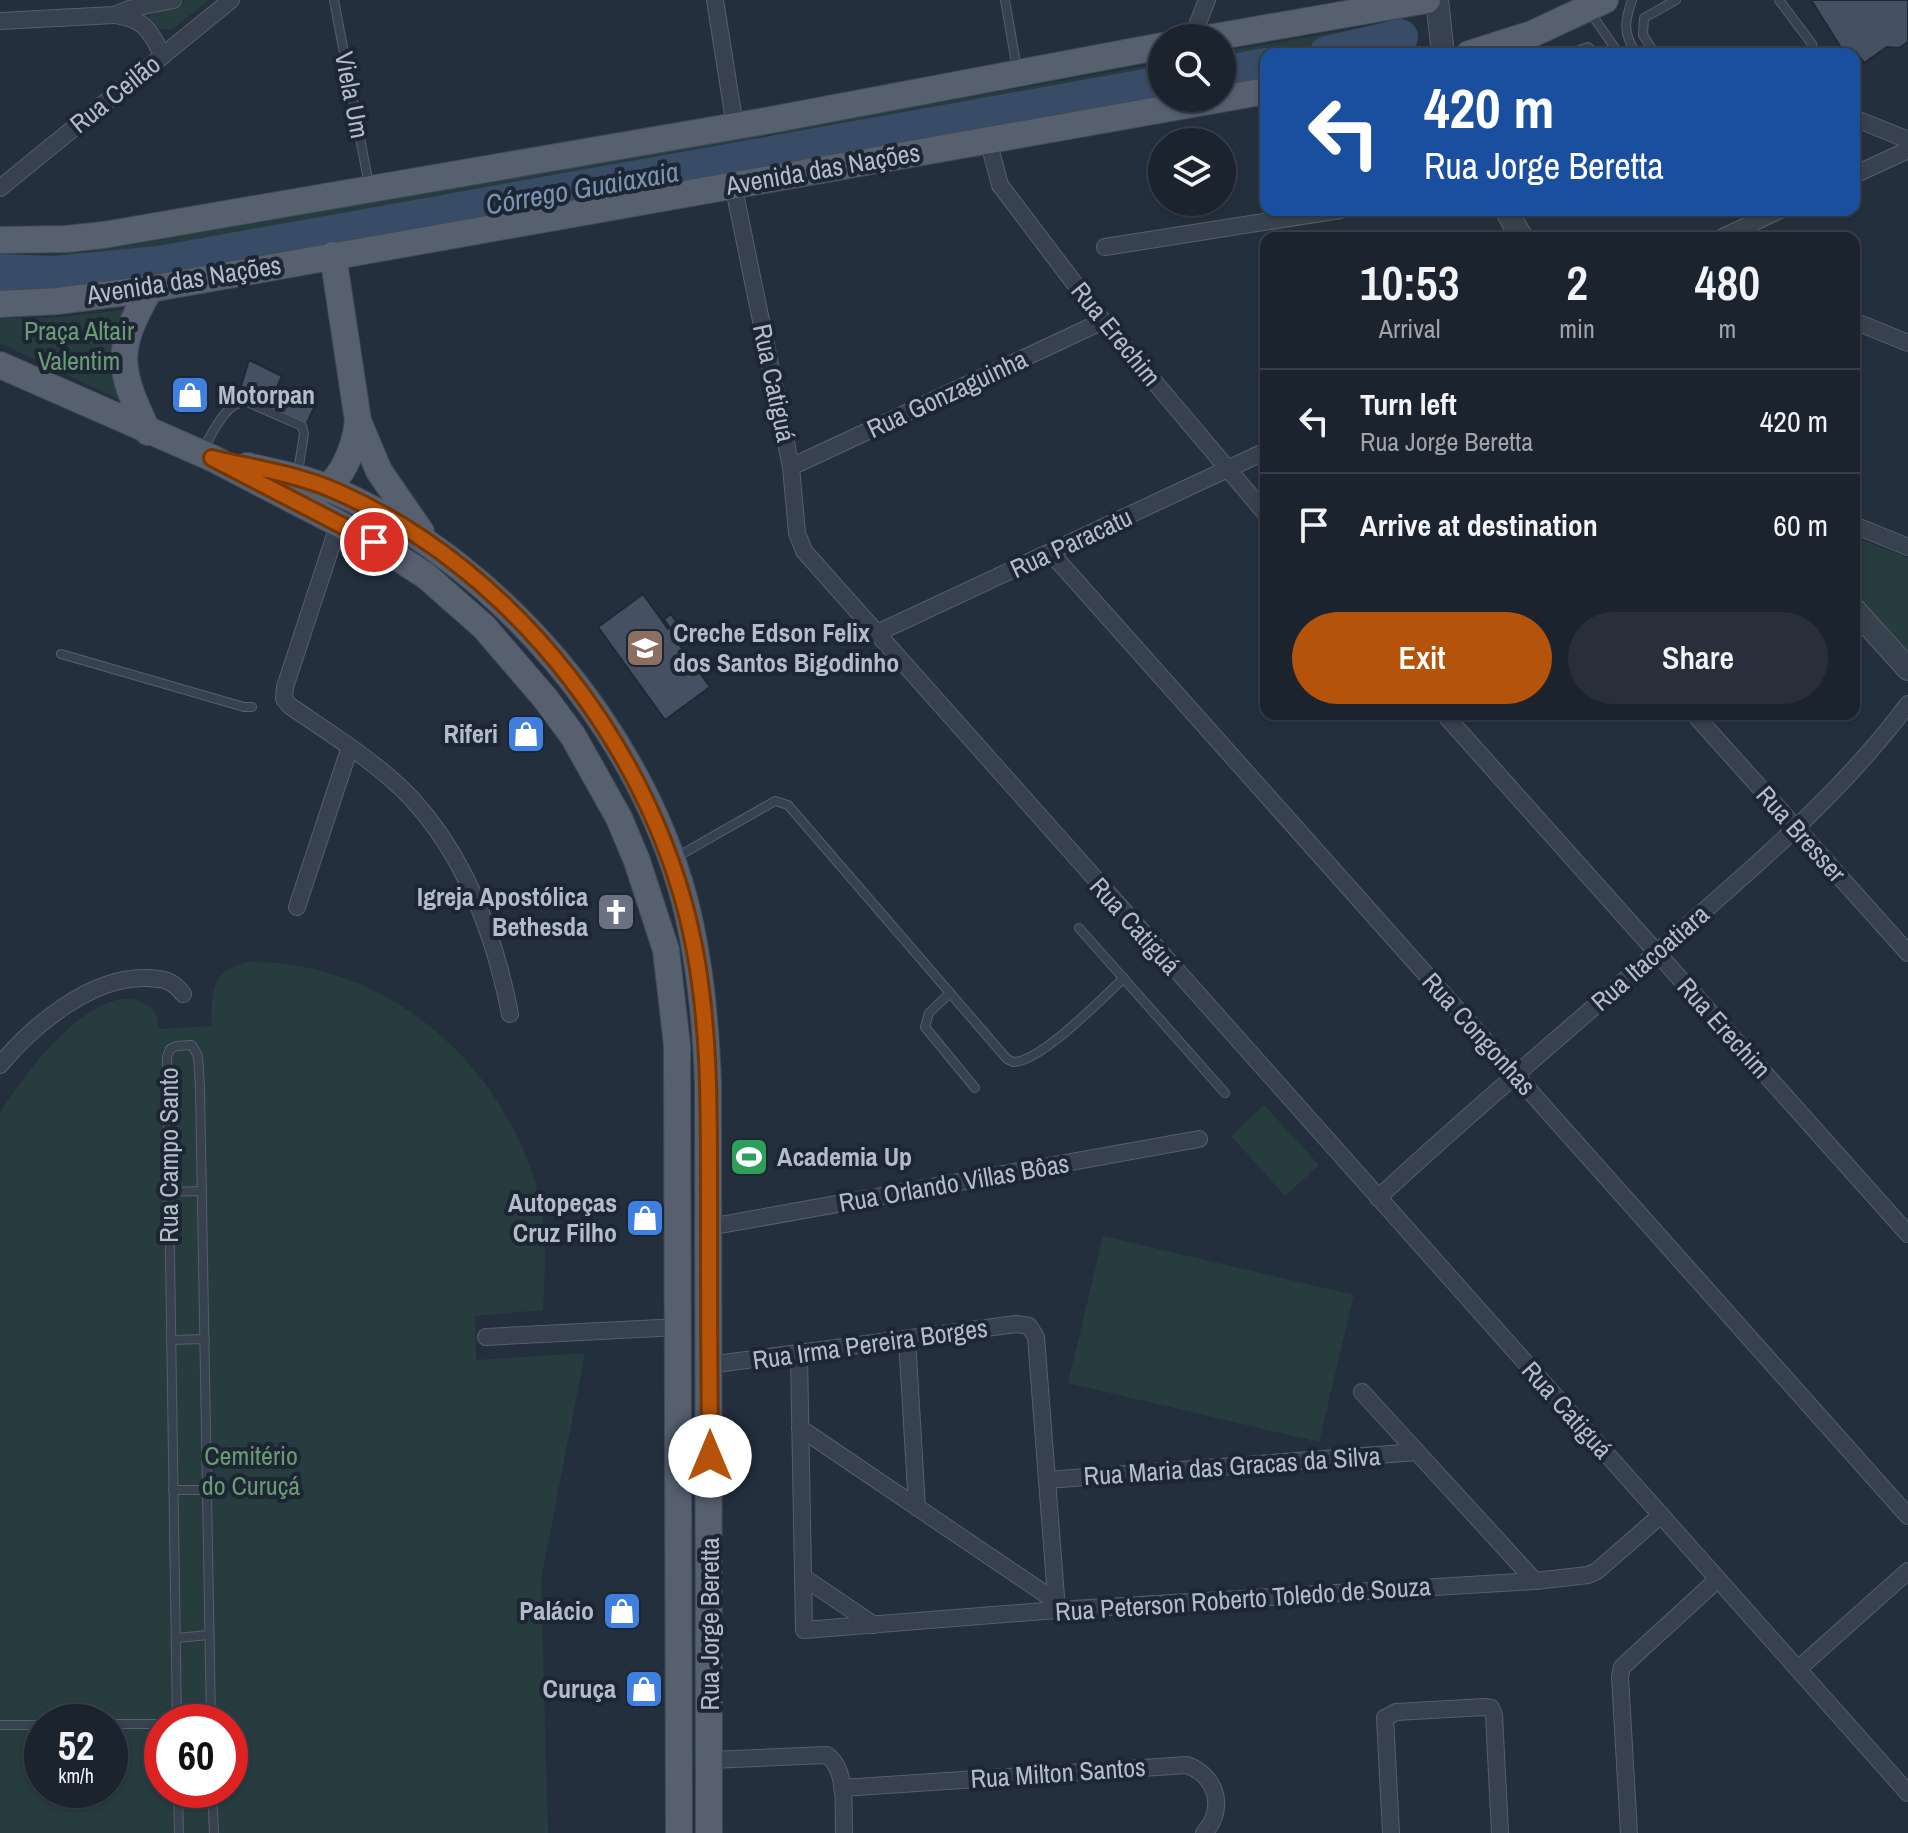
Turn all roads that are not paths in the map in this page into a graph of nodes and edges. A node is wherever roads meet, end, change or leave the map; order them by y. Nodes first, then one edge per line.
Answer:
1 (173, 0) edge
2 (231, 0) edge
3 (334, 0) edge
4 (715, 0) edge
5 (1005, 0) edge
6 (1207, 0) edge
7 (1427, 0) edge
8 (1437, 0) edge
9 (1559, 0) edge
10 (1632, 0) edge
11 (1676, 0) edge
12 (1779, 0) edge
13 (1596, 4) edge
14 (114, 15) junction
15 (0, 21) edge
16 (1198, 24) edge
17 (1236, 33) edge
18 (1442, 48) edge
19 (1488, 48) edge
20 (1616, 48) edge
21 (1634, 48) edge
22 (1651, 48) edge
23 (1813, 48) edge
24 (1148, 49) edge
25 (163, 56) junction
26 (1018, 74) junction
27 (1260, 92) edge
28 (1860, 120) edge
29 (735, 126) junction
30 (988, 140) junction
31 (1908, 140) edge
32 (1908, 150) edge
33 (1860, 172) edge
34 (733, 184) junction
35 (0, 188) edge
36 (370, 189) junction
37 (1302, 216) edge
38 (1767, 216) edge
39 (1734, 232) edge
40 (0, 240) edge
41 (1105, 247) dead end
42 (333, 255) junction
43 (150, 289) junction
44 (0, 304) edge
45 (1103, 321) junction
46 (1860, 323) edge
47 (1908, 343) edge
48 (0, 365) edge
49 (358, 421) junction
50 (148, 432) junction
51 (1260, 454) edge
52 (206, 456) junction
53 (791, 467) junction
54 (1227, 470) junction
55 (298, 477) junction
56 (327, 487) junction
57 (1260, 507) edge
58 (339, 523) junction
59 (1860, 527) edge
60 (429, 544) junction
61 (1908, 547) edge
62 (1051, 553) junction
63 (1860, 616) edge
64 (875, 634) junction
65 (61, 654) dead end
66 (1908, 669) edge
67 (1908, 704) edge
68 (252, 707) dead end
69 (1449, 720) edge
70 (1699, 720) edge
71 (350, 747) junction
72 (1797, 829) junction
73 (671, 860) junction
74 (297, 907) dead end
75 (1079, 928) dead end
76 (1657, 953) junction
77 (1908, 953) edge
78 (1124, 978) junction
79 (950, 993) junction
80 (183, 994) dead end
81 (510, 1014) dead end
82 (0, 1065) edge
83 (1514, 1074) junction
84 (975, 1088) dead end
85 (1225, 1093) dead end
86 (1199, 1139) dead end
87 (202, 1191) junction
88 (168, 1192) junction
89 (1378, 1198) junction
90 (709, 1227) junction
91 (1908, 1234) edge
92 (679, 1327) junction
93 (486, 1337) dead end
94 (205, 1339) junction
95 (907, 1339) junction
96 (171, 1340) junction
97 (799, 1355) junction
98 (709, 1365) junction
99 (1362, 1392) dead end
100 (800, 1428) junction
101 (1417, 1452) junction
102 (1047, 1480) junction
103 (173, 1490) junction
104 (208, 1490) junction
105 (917, 1507) junction
106 (1661, 1515) junction
107 (1908, 1516) edge
108 (1908, 1571) edge
109 (803, 1577) junction
110 (1718, 1579) junction
111 (1535, 1581) junction
112 (1057, 1606) junction
113 (874, 1625) junction
114 (209, 1635) junction
115 (176, 1638) junction
116 (1798, 1669) junction
117 (177, 1704) edge
118 (211, 1704) edge
119 (0, 1725) edge
120 (24, 1725) edge
121 (710, 1760) junction
122 (842, 1788) junction
123 (1908, 1793) edge
124 (178, 1808) edge
125 (213, 1808) edge
126 (179, 1833) edge
127 (214, 1833) edge
128 (679, 1833) edge
129 (709, 1833) edge
130 (844, 1833) edge
131 (1204, 1833) edge
132 (1391, 1833) edge
133 (1500, 1833) edge
134 (1629, 1833) edge

1 - 14 street
2 - 25 street, Rua Ceilão
3 - 36 lane, Viela Um
4 - 29 street
5 - 26 lane
6 - 16 street
7 - 17 main road
8 - 18 street
9 - 13 main road
10 - 21 lane
11 - 22 lane
12 - 23 lane
13 - 19 main road
13 - 20 lane
14 - 15 street
14 - 25 street
24 - 26 main road
25 - 35 street, Rua Ceilão
26 - 29 main road
27 - 30 main road, Avenida das Nações
28 - 31 street
29 - 36 main road
30 - 34 main road, Avenida das Nações
30 - 45 street, Rua Erechim
32 - 33 street
34 - 42 main road, Avenida das Nações
34 - 53 street, Rua Catiguá
36 - 40 main road
37 - 41 street
38 - 39 street
42 - 43 main road, Avenida das Nações
42 - 49 main road
43 - 44 main road, Avenida das Nações
43 - 50 main road
45 - 53 street, Rua Gonzaguinha
45 - 54 street, Rua Erechim
46 - 47 street
48 - 50 main road, Rua Jorge Beretta
49 - 56 main road
49 - 60 main road
50 - 52 main road, Rua Jorge Beretta
51 - 54 street, Rua Paracatu
52 - 55 main road, Rua Jorge Beretta
52 - 55 lane
52 - 56 main road
52 - 58 main road, Rua Jorge Beretta
53 - 64 street, Rua Catiguá
54 - 57 street, Rua Erechim
54 - 62 street, Rua Paracatu
55 - 56 main road, Rua Jorge Beretta
56 - 60 main road, Rua Jorge Beretta
58 - 71 street
58 - 92 main road, Rua Jorge Beretta
59 - 61 street
60 - 73 main road, Rua Jorge Beretta
62 - 64 street, Rua Paracatu
62 - 83 street, Rua Congonhas
63 - 66 street
64 - 89 street, Rua Catiguá
65 - 68 lane
67 - 72 street, Rua Itacoatiara
69 - 76 street, Rua Erechim
70 - 72 street, Rua Bresser
71 - 74 street
71 - 81 street
72 - 76 street, Rua Itacoatiara
72 - 77 street, Rua Bresser
73 - 79 lane
73 - 90 main road, Rua Jorge Beretta
75 - 78 lane
76 - 83 street, Rua Itacoatiara
76 - 91 street, Rua Erechim
78 - 79 lane
78 - 85 lane
79 - 84 lane
80 - 82 street
83 - 89 street, Rua Itacoatiara
83 - 107 street, Rua Congonhas
86 - 90 street, Rua Orlando Villas Bôas
87 - 88 lane
87 - 88 lane, Rua Campo Santo
87 - 94 lane, Rua Campo Santo
88 - 96 lane, Rua Campo Santo
89 - 106 street, Rua Catiguá
90 - 98 main road, Rua Jorge Beretta
92 - 93 street
92 - 128 main road, Rua Jorge Beretta
94 - 96 lane
94 - 104 lane, Rua Campo Santo
95 - 97 street, Rua Irma Pereira Borges
95 - 102 street, Rua Irma Pereira Borges
95 - 105 street
96 - 103 lane, Rua Campo Santo
97 - 98 street, Rua Irma Pereira Borges
97 - 100 street
98 - 121 main road, Rua Jorge Beretta
99 - 101 street
100 - 105 street
100 - 109 street
101 - 102 street, Rua Maria das Gracas da Silva
101 - 111 street
102 - 112 street
103 - 104 lane
103 - 115 lane, Rua Campo Santo
104 - 114 lane, Rua Campo Santo
105 - 112 street
106 - 110 street, Rua Catiguá
106 - 111 street, Rua Peterson Roberto Toledo de Souza
108 - 116 street
109 - 113 street
109 - 113 street, Rua Peterson Roberto Toledo de Souza
110 - 116 street, Rua Catiguá
110 - 134 street
111 - 112 street, Rua Peterson Roberto Toledo de Souza
112 - 113 street, Rua Peterson Roberto Toledo de Souza
114 - 115 lane
114 - 118 lane, Rua Campo Santo
115 - 117 lane, Rua Campo Santo
116 - 123 street, Rua Catiguá
119 - 120 lane
121 - 122 street
121 - 129 main road, Rua Jorge Beretta
122 - 130 street
122 - 131 street, Rua Milton Santos
124 - 126 lane
125 - 127 lane
132 - 133 street

